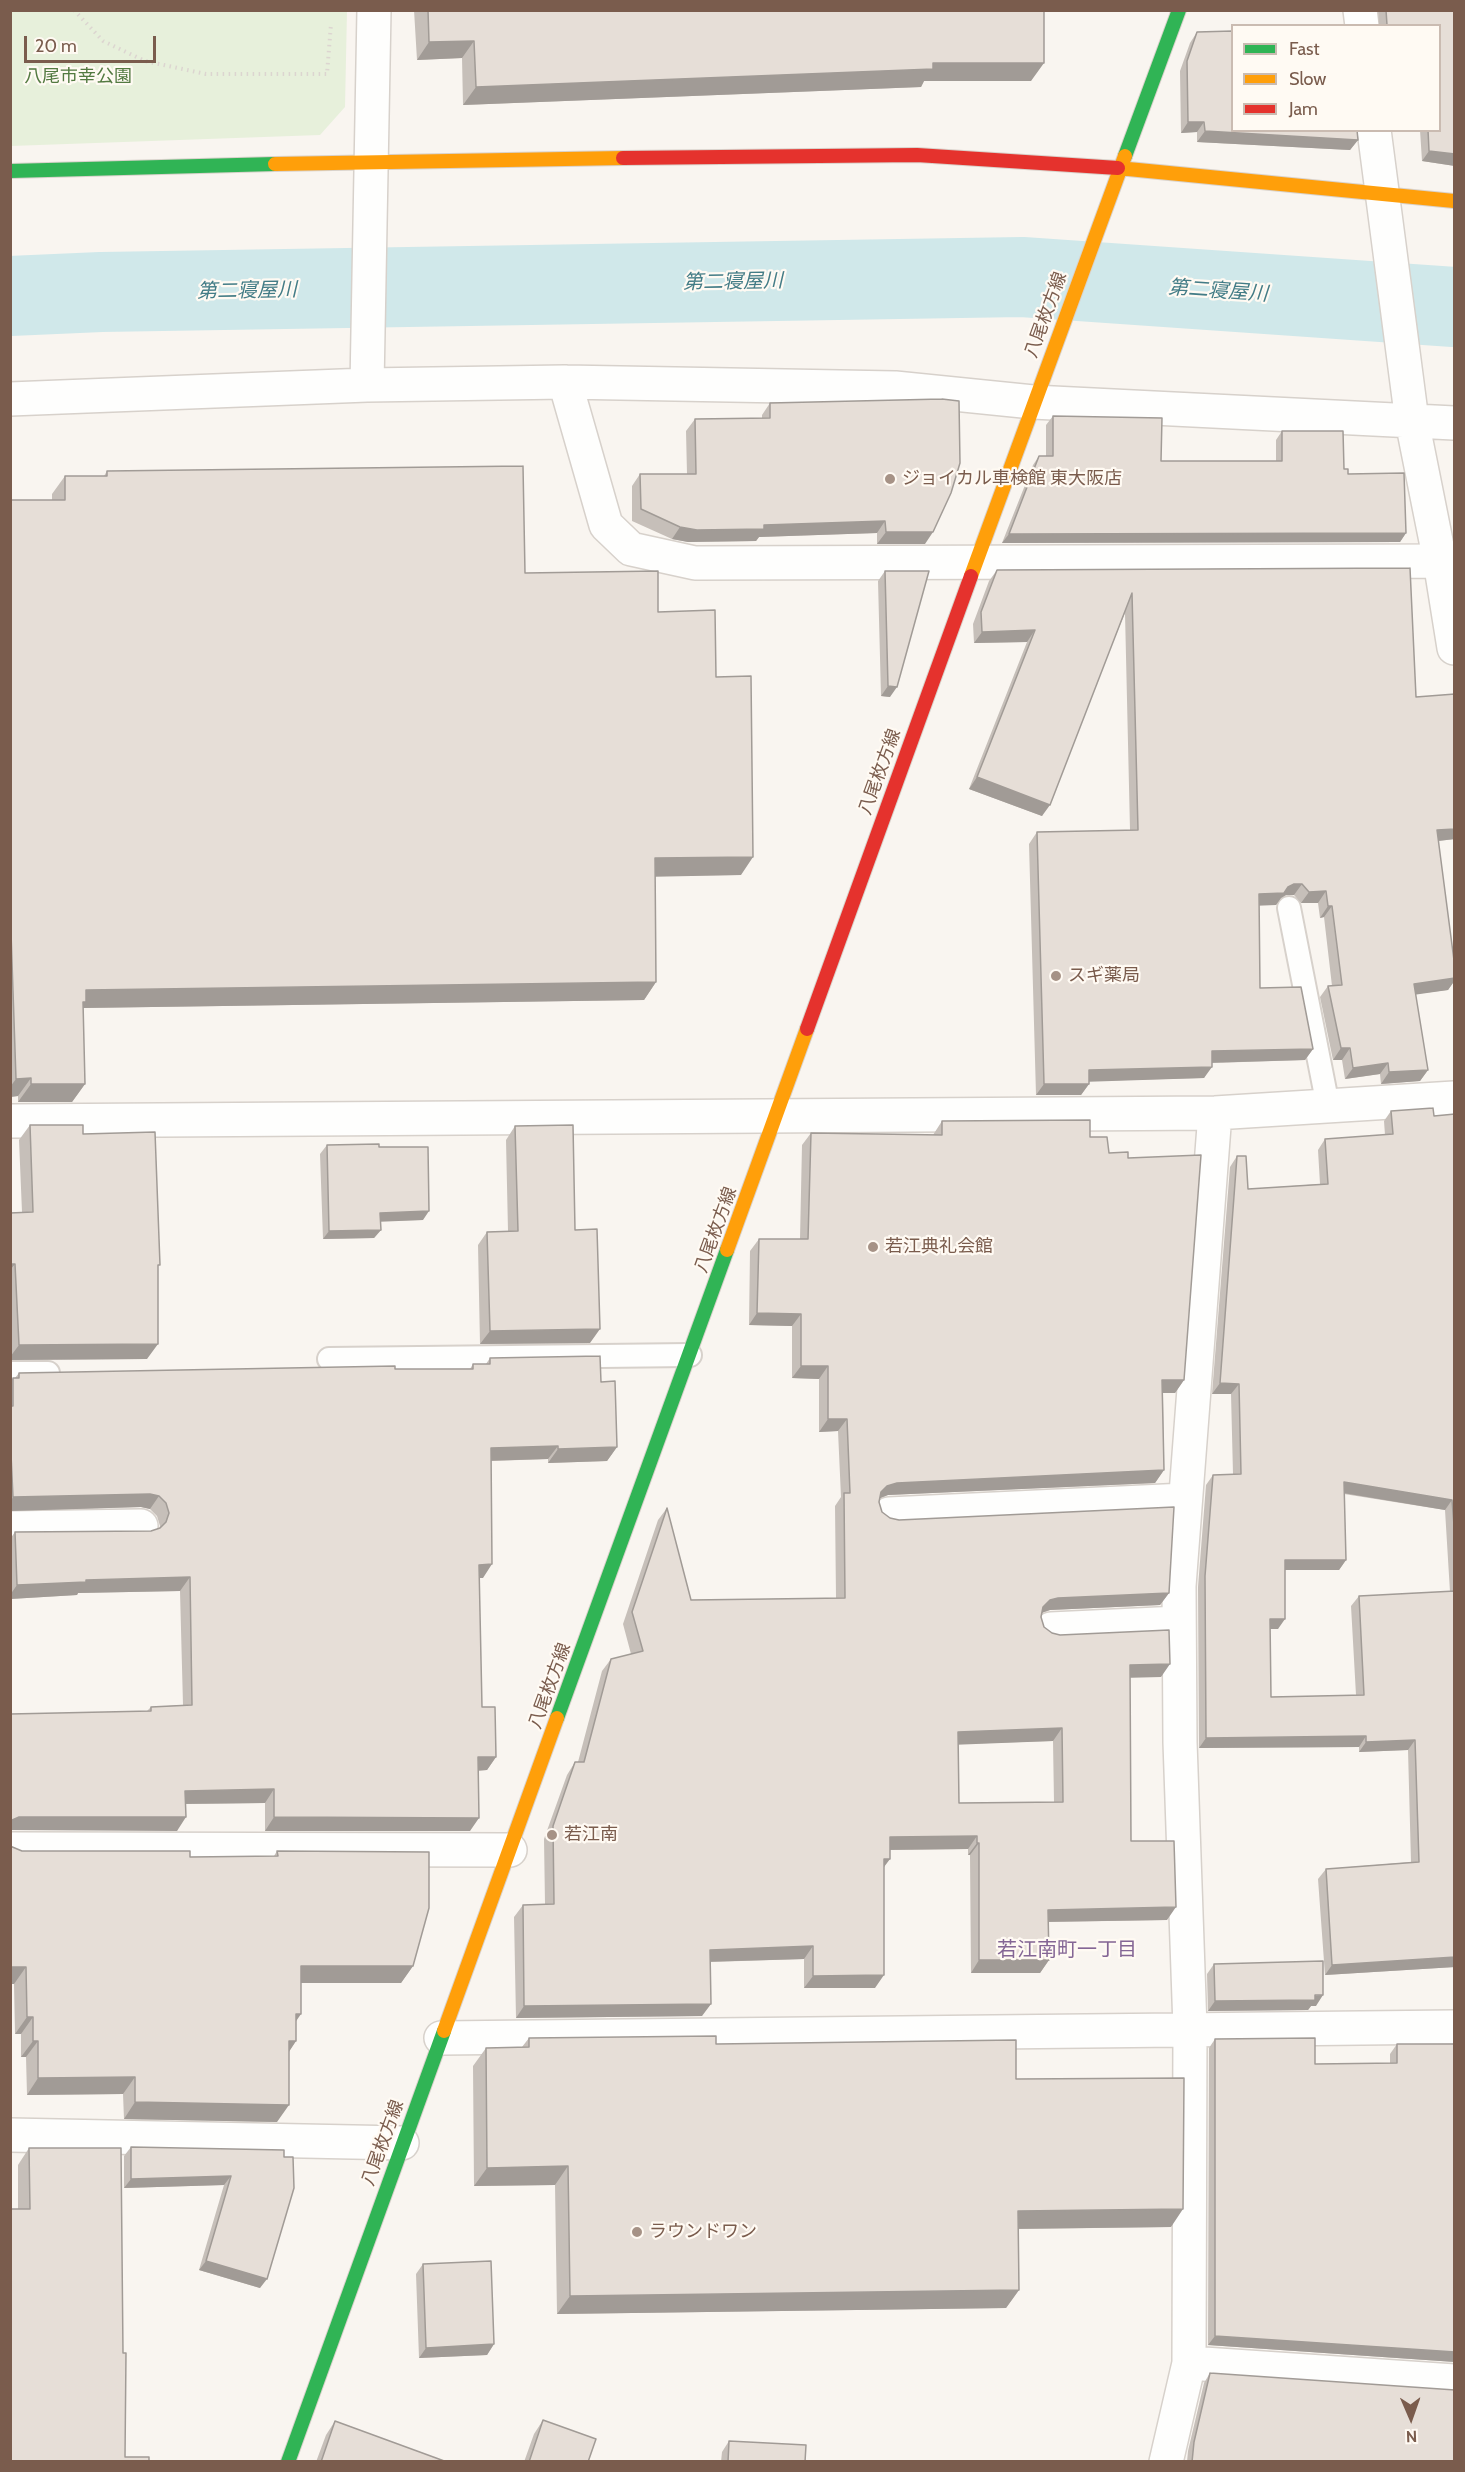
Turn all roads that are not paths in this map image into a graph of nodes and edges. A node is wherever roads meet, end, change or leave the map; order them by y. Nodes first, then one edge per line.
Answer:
1 (1179, 10) edge
2 (374, 13) edge
3 (1374, 132) edge
4 (372, 161) junction
5 (1119, 168) junction
6 (10, 171) edge
7 (1382, 195) junction
8 (1455, 201) edge
9 (565, 382) junction
10 (367, 385) junction
11 (1037, 391) junction
12 (10, 399) edge
13 (1412, 421) junction
14 (1455, 423) edge
15 (1447, 561) edge
16 (975, 562) junction
17 (1455, 648) edge
18 (1289, 908) edge
19 (1455, 1098) edge
20 (1328, 1106) junction
21 (1215, 1113) junction
22 (776, 1117) junction
23 (10, 1121) edge
24 (690, 1355) junction
25 (329, 1359) dead end
26 (67, 1373) edge
27 (10, 1374) edge
28 (1185, 1500) junction
29 (889, 1514) edge
30 (141, 1526) dead end
31 (10, 1528) edge
32 (1179, 1623) junction
33 (1050, 1629) edge
34 (10, 1849) edge
35 (510, 1851) junction
36 (1455, 2027) edge
37 (1190, 2028) junction
38 (441, 2038) junction
39 (10, 2135) edge
40 (402, 2143) junction
41 (1189, 2363) junction
42 (1455, 2381) edge
43 (288, 2462) edge
44 (1166, 2462) edge

1 - 5 main road, 八尾枚方線
2 - 4 street
3 - 7 street
4 - 5 main road
4 - 6 main road
4 - 10 street
5 - 7 main road
5 - 11 main road, 八尾枚方線
7 - 8 main road
7 - 13 street
9 - 10 street
9 - 11 street
9 - 16 street
10 - 12 street
11 - 13 street
11 - 16 main road, 八尾枚方線
13 - 14 street
13 - 15 street
15 - 16 street
15 - 17 street
16 - 22 main road, 八尾枚方線
18 - 20 lane
19 - 20 street
20 - 21 street
21 - 22 street
21 - 28 street
22 - 23 street
22 - 24 main road, 八尾枚方線
24 - 25 lane
24 - 35 main road, 八尾枚方線
26 - 27 lane
28 - 29 street
28 - 32 street
30 - 31 street
32 - 33 street
32 - 37 street
34 - 35 street
35 - 38 main road, 八尾枚方線
36 - 37 street
37 - 38 street
37 - 41 street
38 - 40 main road, 八尾枚方線
39 - 40 street
40 - 43 main road, 八尾枚方線
41 - 42 street
41 - 44 street

